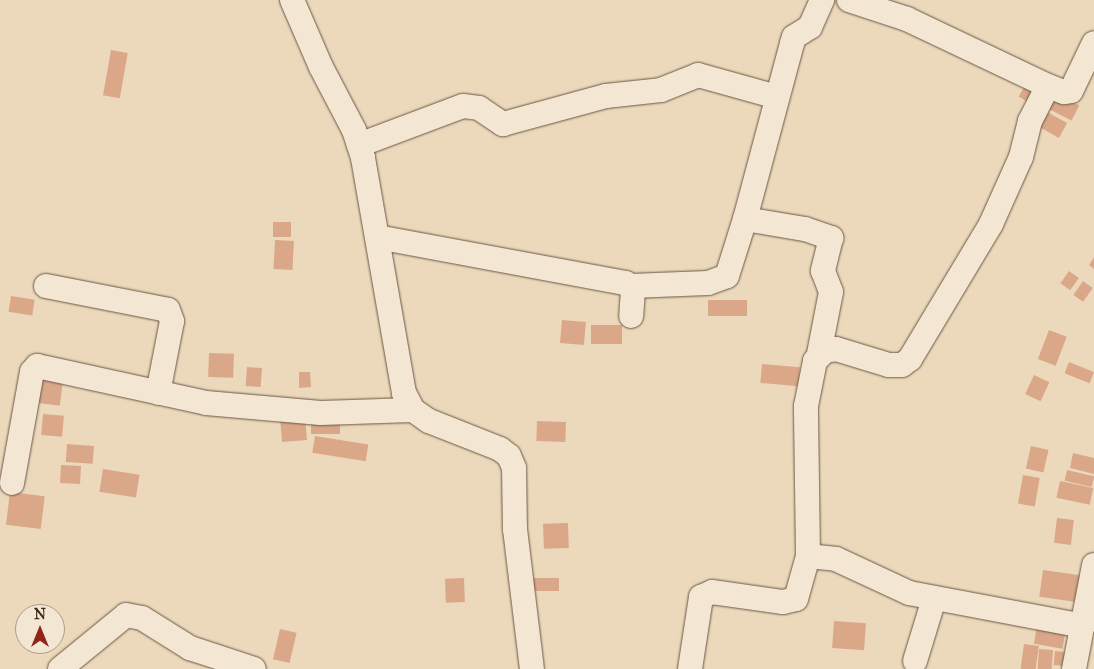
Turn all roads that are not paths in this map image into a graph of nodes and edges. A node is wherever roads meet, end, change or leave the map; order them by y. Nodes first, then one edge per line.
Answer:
1 (292, 0) edge
2 (822, 0) edge
3 (850, 0) edge
4 (1094, 43) edge
5 (1048, 86) junction
6 (777, 97) junction
7 (359, 145) junction
8 (745, 219) junction
9 (377, 237) junction
10 (46, 286) dead end
11 (632, 286) junction
12 (631, 316) dead end
13 (819, 354) junction
14 (158, 393) junction
15 (413, 410) junction
16 (12, 484) dead end
17 (808, 556) junction
18 (1094, 565) edge
19 (934, 599) junction
20 (1087, 623) edge
21 (915, 661) dead end
22 (60, 669) edge
23 (254, 669) edge
24 (532, 669) edge
25 (690, 669) edge
26 (1074, 669) edge

1 - 7 street
2 - 6 street
3 - 5 street
4 - 5 street
5 - 13 street
6 - 7 street
6 - 8 street
7 - 9 street
8 - 11 street
8 - 13 street
9 - 11 street
9 - 15 street
10 - 14 street
11 - 12 street
13 - 17 street
14 - 15 street
14 - 16 street
15 - 24 street
17 - 19 street
17 - 25 street
18 - 20 street
19 - 20 street
19 - 21 street
20 - 26 street
22 - 23 street

